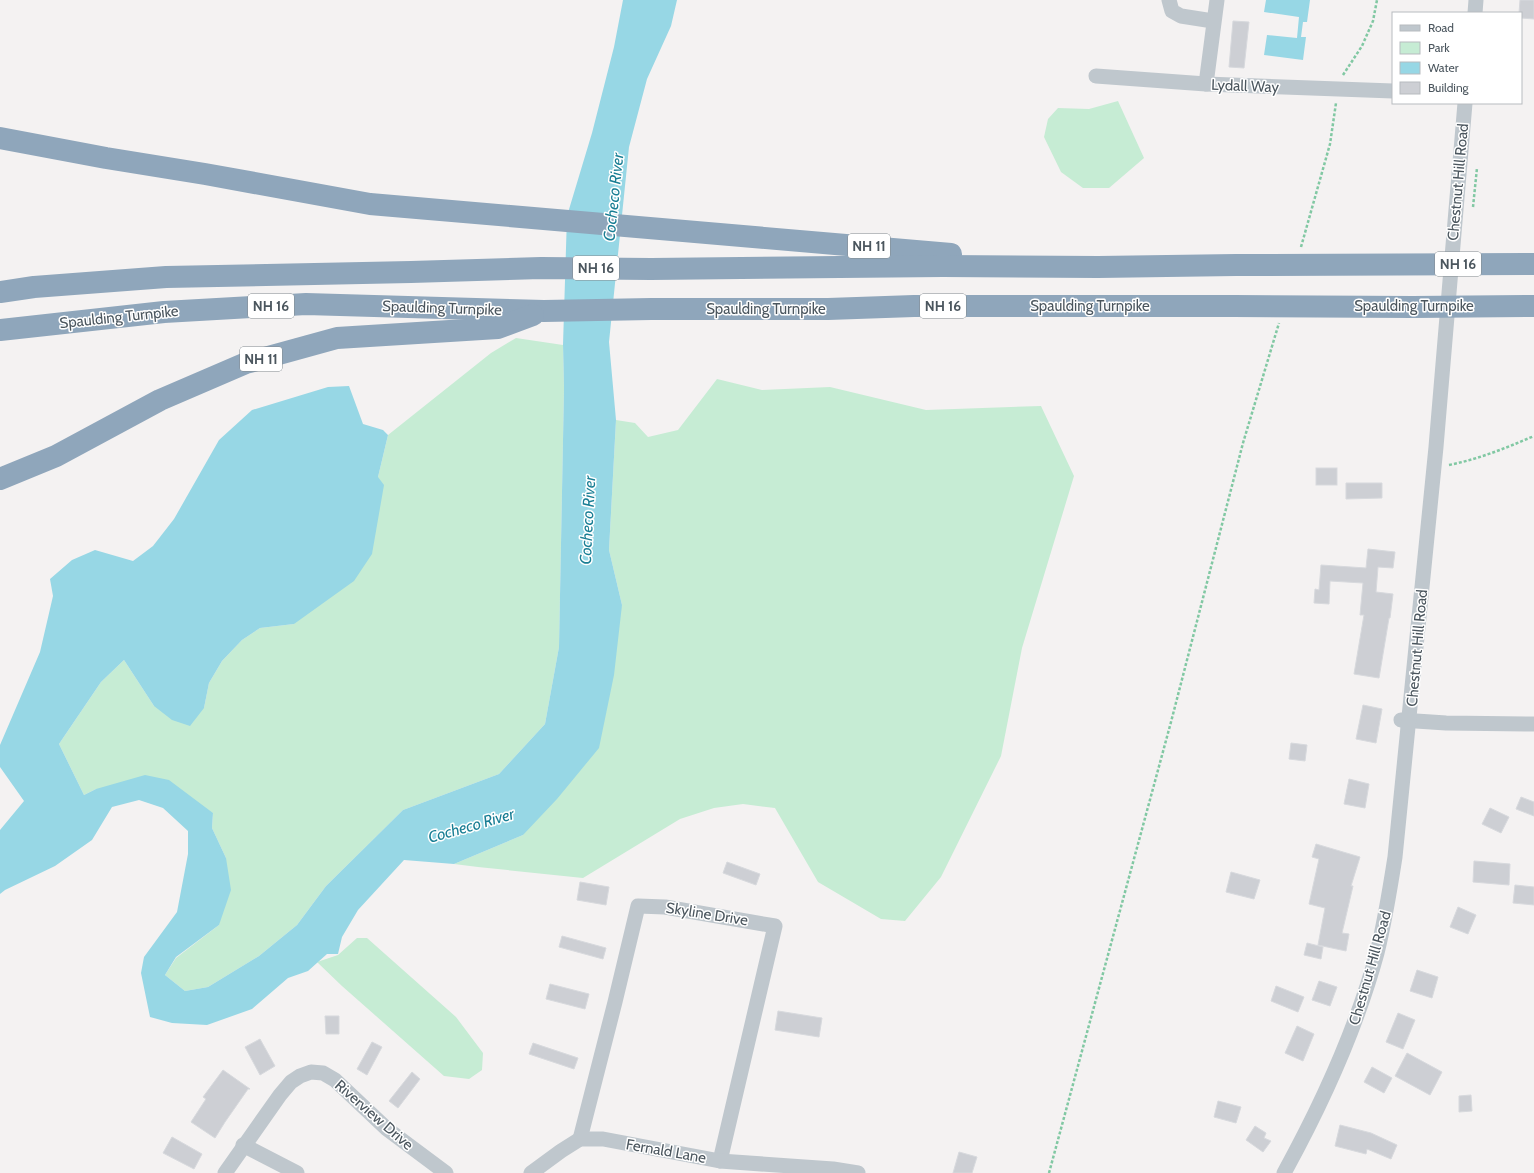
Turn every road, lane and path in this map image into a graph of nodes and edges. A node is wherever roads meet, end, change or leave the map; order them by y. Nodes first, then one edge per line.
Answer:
1 (1169, 0) edge
2 (1217, 0) edge
3 (1377, 0) edge
4 (1476, 0) edge
5 (1475, 12) edge
6 (1214, 21) junction
7 (1373, 21) dead end
8 (1096, 76) dead end
9 (1206, 84) junction
10 (1392, 91) edge
11 (1465, 104) edge
12 (0, 138) edge
13 (1330, 144) dead end
14 (1477, 168) dead end
15 (1473, 207) dead end
16 (1300, 250) dead end
17 (1534, 264) edge
18 (1098, 267) junction
19 (0, 292) edge
20 (1534, 306) edge
21 (544, 311) junction
22 (1280, 317) dead end
23 (0, 330) edge
24 (1534, 436) edge
25 (39, 463) junction
26 (1434, 467) junction
27 (0, 479) edge
28 (0, 487) edge
29 (1405, 720) junction
30 (1534, 724) edge
31 (580, 1139) junction
32 (243, 1145) junction
33 (720, 1161) junction
34 (225, 1173) edge
35 (297, 1173) edge
36 (446, 1173) edge
37 (531, 1173) edge
38 (858, 1173) edge
39 (1049, 1173) edge
40 (1284, 1173) edge

1 - 6 street
2 - 6 street
3 - 7 path
4 - 5 street
6 - 9 street
8 - 9 street, Lydall Way
9 - 10 street, Lydall Way
11 - 26 street, Chestnut Hill Road
12 - 18 highway, NH 11
13 - 16 path
14 - 15 path
17 - 18 highway, NH 16
18 - 19 highway, NH 16
20 - 21 highway, Spaulding Turnpike / NH 16
21 - 23 highway, Spaulding Turnpike / NH 16
21 - 25 highway, NH 11
22 - 39 path
24 - 26 path
25 - 27 highway, NH 11
25 - 28 highway
26 - 29 street, Chestnut Hill Road
29 - 30 street
29 - 40 street, Chestnut Hill Road
31 - 33 street, Fernald Lane
31 - 33 street, Skyline Drive
31 - 37 street
32 - 34 street, Riverview Drive
32 - 35 street
32 - 36 street, Riverview Drive
33 - 38 street, Fernald Lane

